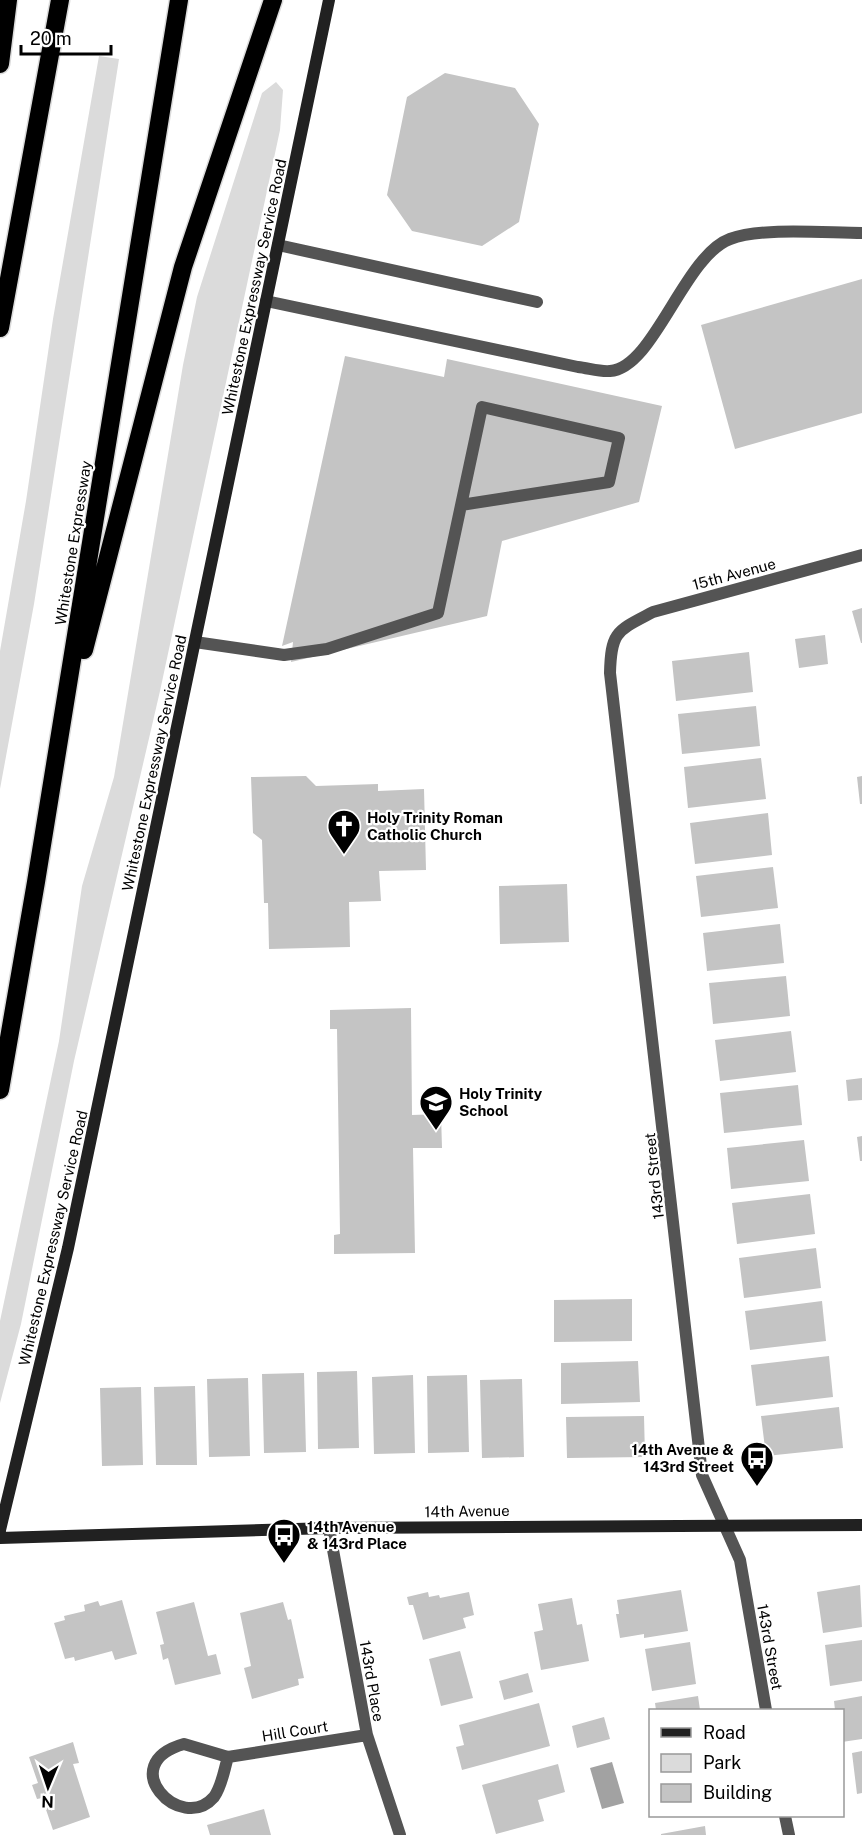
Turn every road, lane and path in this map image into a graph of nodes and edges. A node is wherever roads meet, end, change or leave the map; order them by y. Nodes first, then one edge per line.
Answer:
1 (8, 0) edge
2 (60, 0) edge
3 (178, 0) edge
4 (273, 0) edge
5 (329, 0) edge
6 (0, 64) edge
7 (862, 233) edge
8 (278, 245) junction
9 (266, 301) junction
10 (537, 302) dead end
11 (0, 328) edge
12 (461, 505) junction
13 (862, 555) edge
14 (620, 634) joint
15 (195, 642) junction
16 (54, 772) junction
17 (0, 1090) edge
18 (724, 1524) junction
19 (862, 1525) edge
20 (329, 1528) junction
21 (0, 1530) edge
22 (0, 1538) edge
23 (766, 1709) edge
24 (367, 1735) junction
25 (228, 1757) junction
26 (785, 1817) edge
27 (400, 1835) edge
28 (789, 1835) edge

1 - 6 highway
2 - 11 highway
3 - 16 highway, Whitestone Expressway
4 - 16 highway
5 - 8 main road, Whitestone Expressway Service Road
7 - 9 street
8 - 9 main road, Whitestone Expressway Service Road
8 - 10 street
9 - 15 main road, Whitestone Expressway Service Road
12 - 12 street
12 - 15 street
13 - 14 street, 15th Avenue
14 - 18 street, 143rd Street
15 - 21 main road, Whitestone Expressway Service Road
16 - 17 highway, Whitestone Expressway
18 - 19 main road, 14th Avenue
18 - 20 main road, 14th Avenue
18 - 23 street, 143rd Street
20 - 22 main road, 14th Avenue
20 - 24 street, 143rd Place
24 - 25 street, Hill Court
24 - 27 street, 143rd Place
25 - 25 street, Hill Court
26 - 28 street

